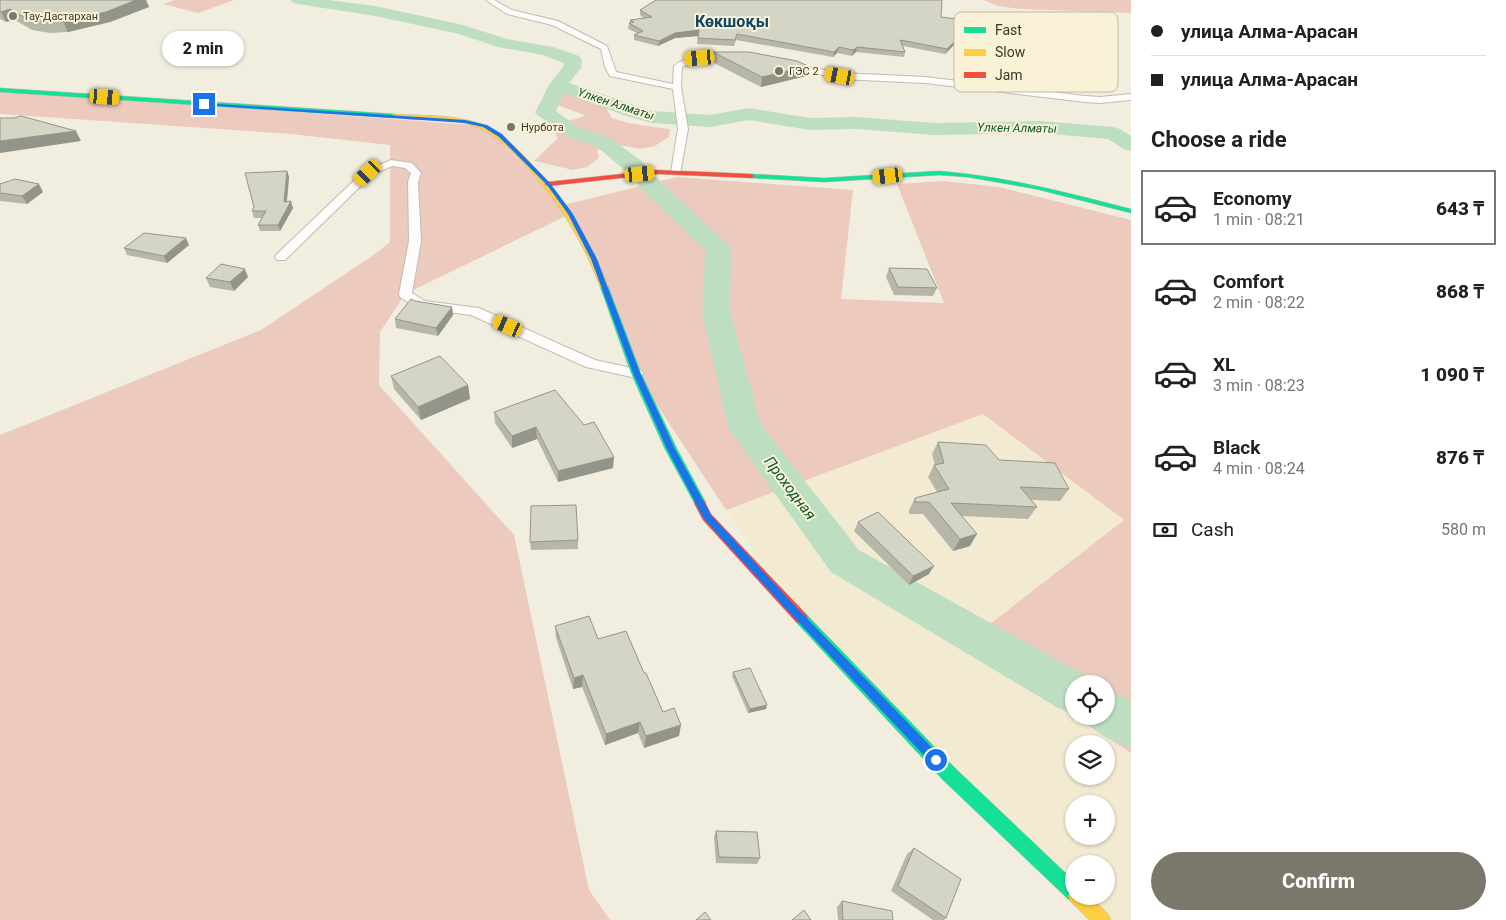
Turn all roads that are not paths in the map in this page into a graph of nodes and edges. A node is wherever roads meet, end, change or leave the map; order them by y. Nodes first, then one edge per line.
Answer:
1 (489, 0) edge
2 (747, 60) edge
3 (780, 63) edge
4 (954, 83) edge
5 (677, 88) junction
6 (0, 90) edge
7 (1026, 92) edge
8 (1131, 97) edge
9 (676, 172) junction
10 (548, 184) junction
11 (1131, 211) edge
12 (280, 257) dead end
13 (636, 373) junction
14 (1065, 884) edge
15 (1086, 905) edge
16 (1102, 920) edge

1 - 5 street
2 - 5 street
3 - 4 street
5 - 9 street
6 - 10 street
7 - 8 street
9 - 10 street
9 - 11 street
10 - 13 street
12 - 13 street
13 - 14 street
15 - 16 street

